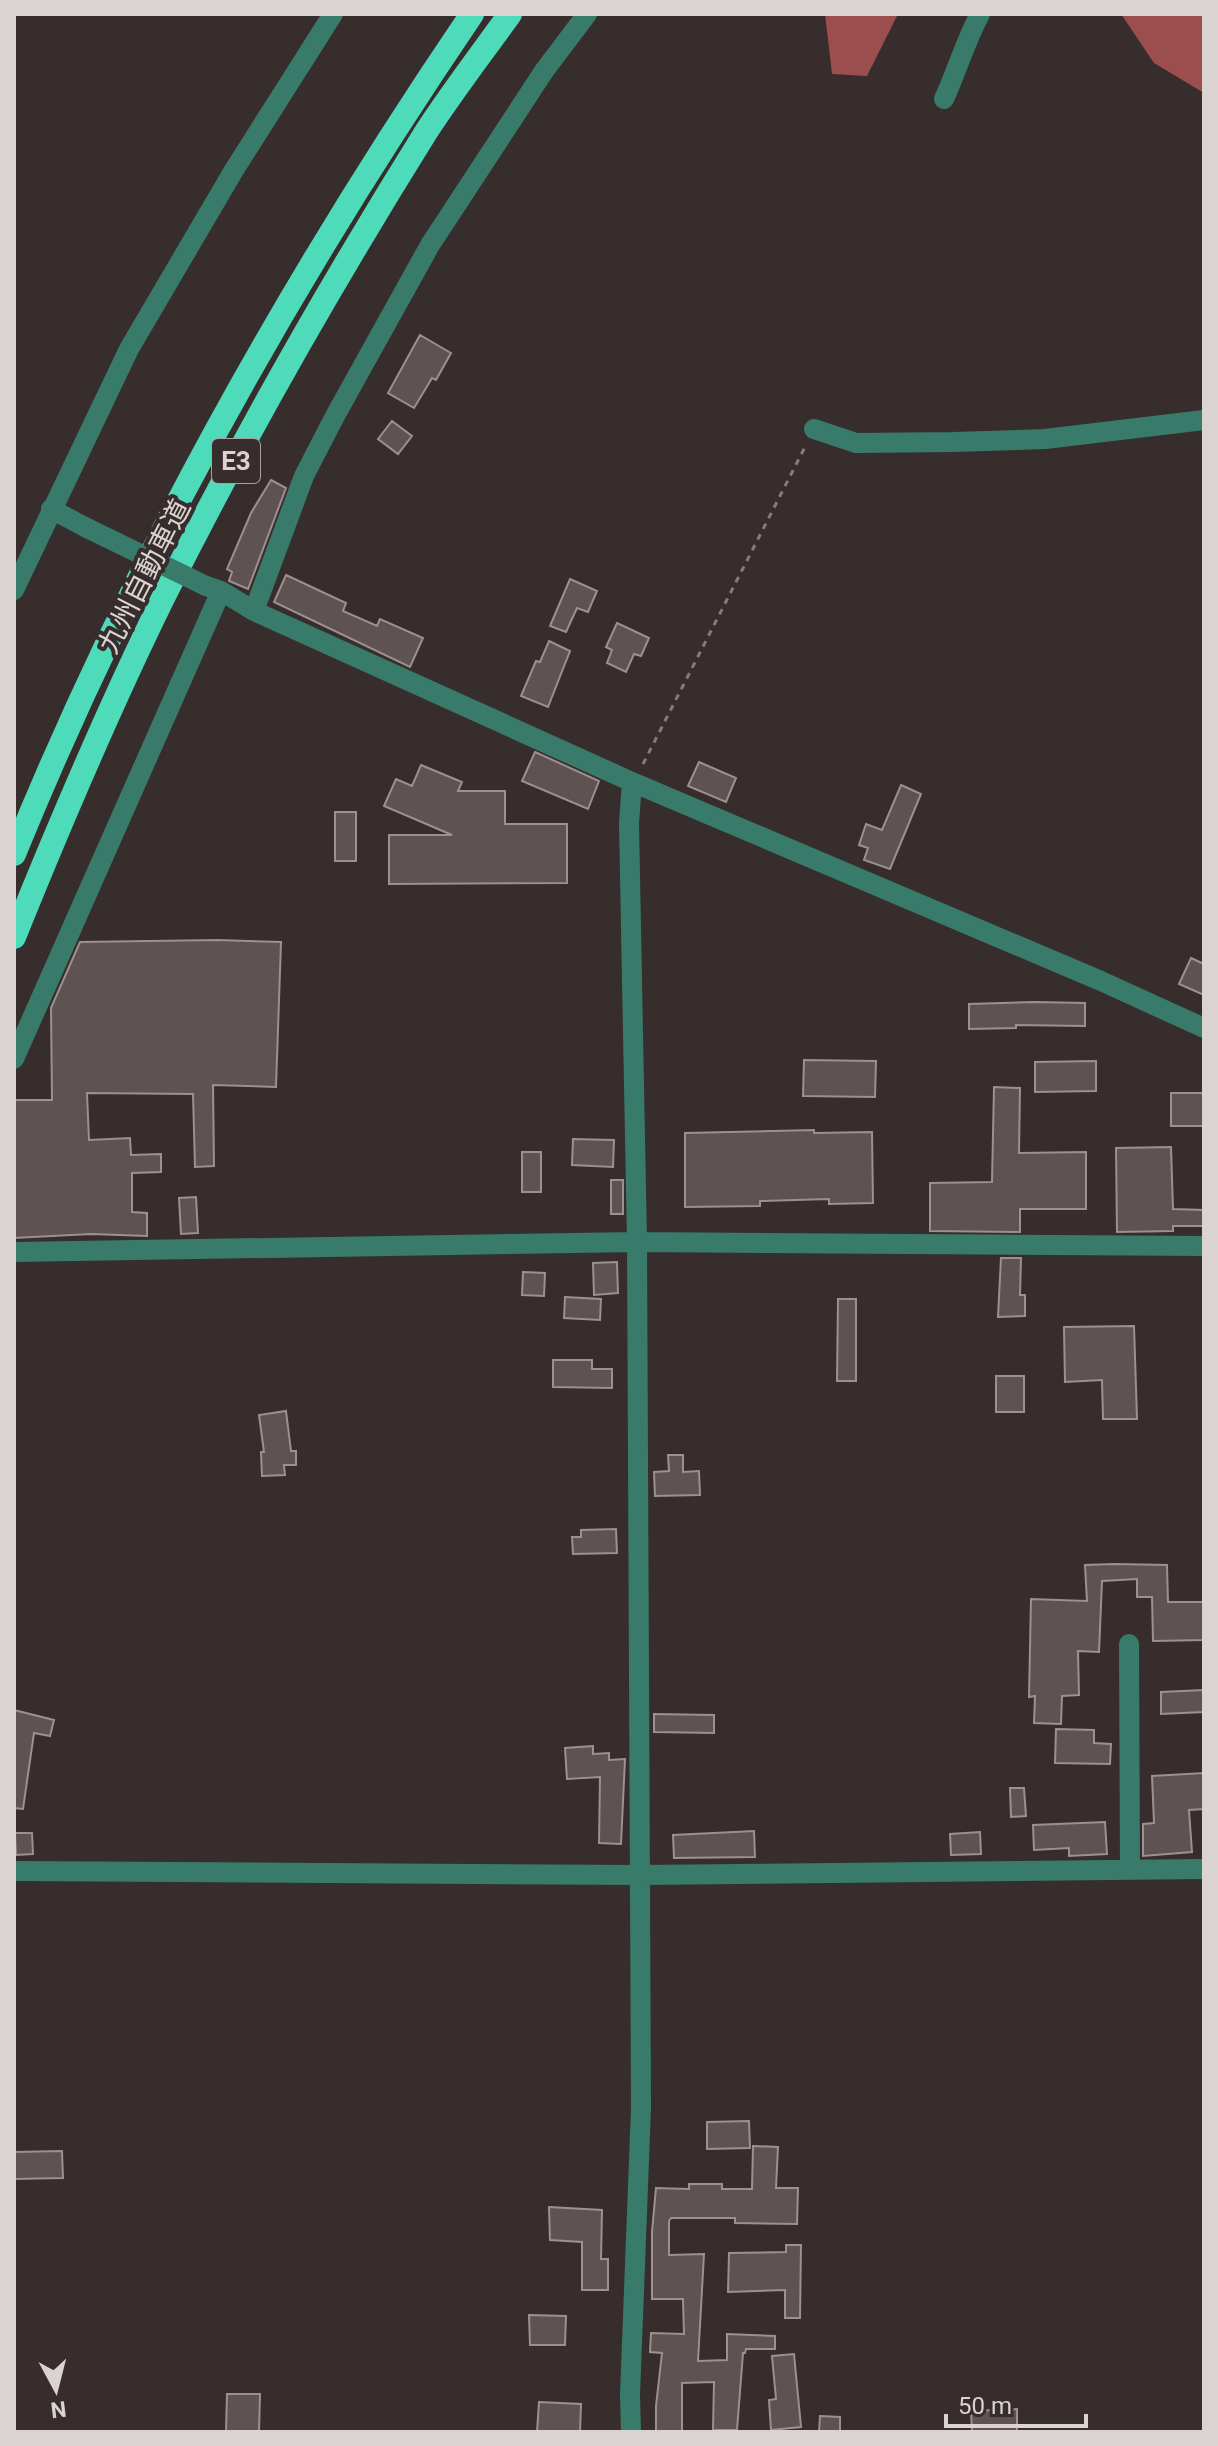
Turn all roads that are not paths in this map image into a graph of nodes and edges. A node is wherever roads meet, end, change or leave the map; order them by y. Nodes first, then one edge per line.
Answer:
1 (333, 14) edge
2 (472, 14) edge
3 (510, 14) edge
4 (587, 14) edge
5 (980, 14) edge
6 (944, 99) dead end
7 (1204, 420) edge
8 (814, 429) road end
9 (51, 509) junction
10 (214, 589) junction
11 (14, 590) edge
12 (254, 611) junction
13 (632, 782) junction
14 (14, 854) edge
15 (14, 937) edge
16 (1204, 1028) edge
17 (14, 1059) edge
18 (637, 1242) junction
19 (1204, 1246) edge
20 (14, 1252) edge
21 (1129, 1644) dead end
22 (1204, 1869) edge
23 (1130, 1870) junction
24 (14, 1871) edge
25 (640, 1875) junction
26 (631, 2432) edge

1 - 9 street
2 - 14 highway, 九州自動車道 / E3
3 - 15 highway, 九州自動車道 / E3
4 - 12 street
5 - 6 street
7 - 8 street
9 - 10 street, bridge
9 - 11 street
10 - 12 street
10 - 17 street
12 - 13 street
13 - 16 street
13 - 18 street
18 - 19 street
18 - 20 street
18 - 25 street
21 - 23 street
22 - 23 street
23 - 25 street
24 - 25 street
25 - 26 street

